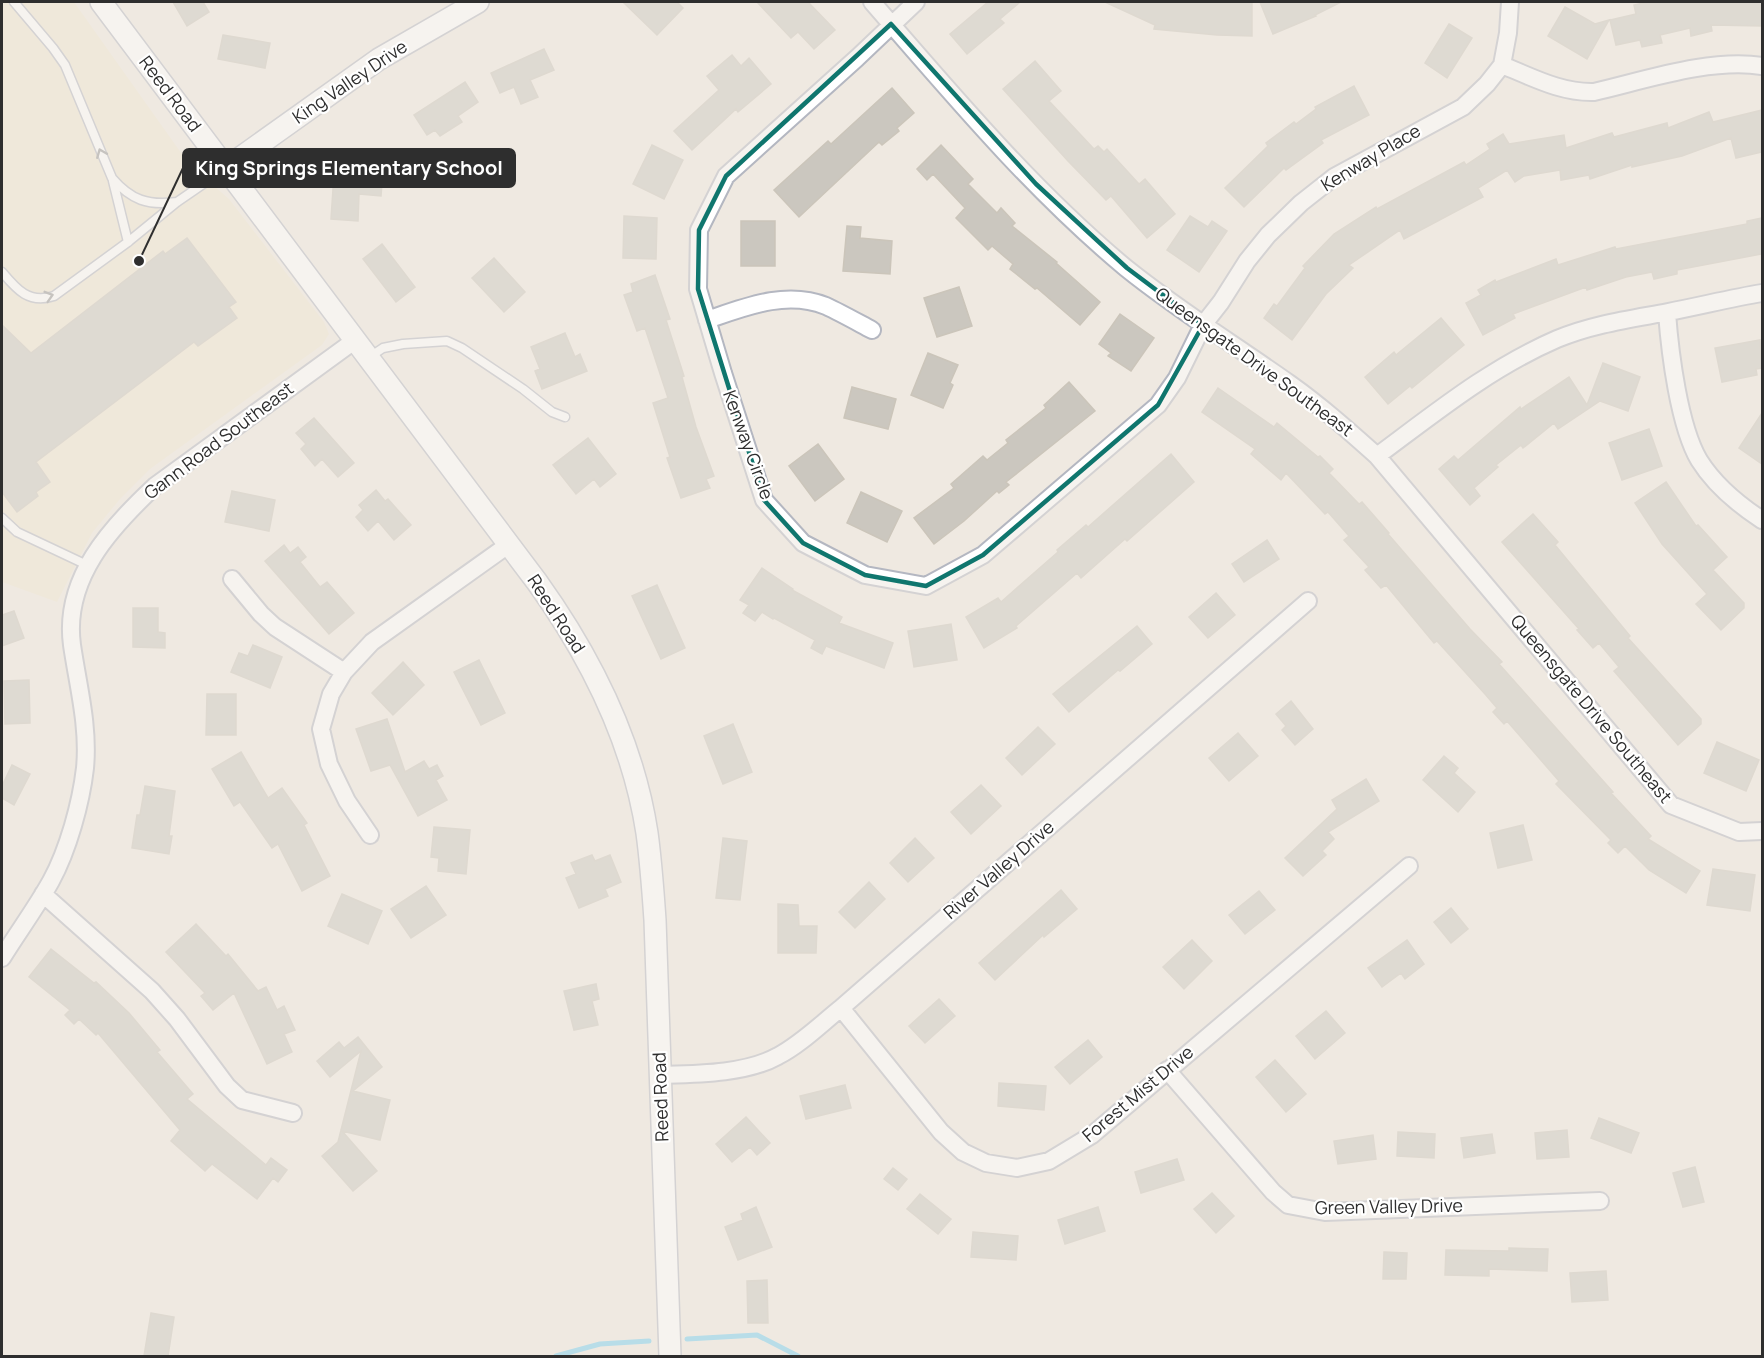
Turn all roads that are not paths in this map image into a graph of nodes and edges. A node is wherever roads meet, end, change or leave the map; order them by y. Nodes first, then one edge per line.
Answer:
1 (14, 2) edge
2 (101, 2) edge
3 (478, 2) edge
4 (872, 2) edge
5 (915, 2) edge
6 (1510, 2) edge
7 (891, 24) junction
8 (1502, 65) junction
9 (1762, 66) edge
10 (226, 168) junction
11 (112, 178) junction
12 (177, 202) junction
13 (128, 242) junction
14 (2, 272) edge
15 (1762, 293) edge
16 (1667, 313) junction
17 (707, 320) junction
18 (1203, 325) junction
19 (872, 330) dead end
20 (354, 341) junction
21 (368, 358) junction
22 (1177, 378) joint
23 (565, 417) dead end
24 (1377, 456) junction
25 (2, 518) edge
26 (1762, 520) edge
27 (508, 544) junction
28 (87, 565) junction
29 (232, 579) dead end
30 (1308, 601) dead end
31 (344, 672) junction
32 (1762, 831) edge
33 (370, 835) dead end
34 (1409, 866) dead end
35 (43, 894) junction
36 (2, 958) edge
37 (841, 1008) junction
38 (1167, 1070) junction
39 (660, 1075) junction
40 (294, 1113) dead end
41 (1600, 1201) dead end
42 (670, 1356) edge

11 -> 1 lane
2 - 10 street, Reed Road
3 - 10 street, King Valley Drive
4 - 7 street, Queensgate Drive Southeast
5 - 7 street, Kenway Circle
6 - 8 street, Kenway Place
7 - 17 street, Kenway Circle
7 - 18 street, Queensgate Drive Southeast
8 - 9 street
8 - 18 street, Kenway Place
10 - 12 lane
10 - 20 street, Reed Road
11 - 12 lane
11 - 13 lane
12 - 13 lane
14 -> 13 lane
15 - 16 street
16 - 24 street
16 - 26 street
17 - 19 street
17 - 22 street, Kenway Circle
18 - 22 street, Kenway Place
18 - 24 street, Queensgate Drive Southeast
20 - 21 street, Reed Road
20 - 28 street, Gann Road Southeast
21 - 23 lane
21 - 27 street, Reed Road
24 - 32 street, Queensgate Drive Southeast
25 - 28 lane
27 - 31 street
27 - 39 street, Reed Road
28 - 35 street, Gann Road Southeast
29 - 31 street
30 - 37 street, River Valley Drive
31 - 33 street
34 - 38 street, Forest Mist Drive
35 - 36 street, Gann Road Southeast
35 - 40 street
37 - 38 street, Forest Mist Drive
37 - 39 street, River Valley Drive
38 - 41 street, Green Valley Drive
39 - 42 street, Reed Road

